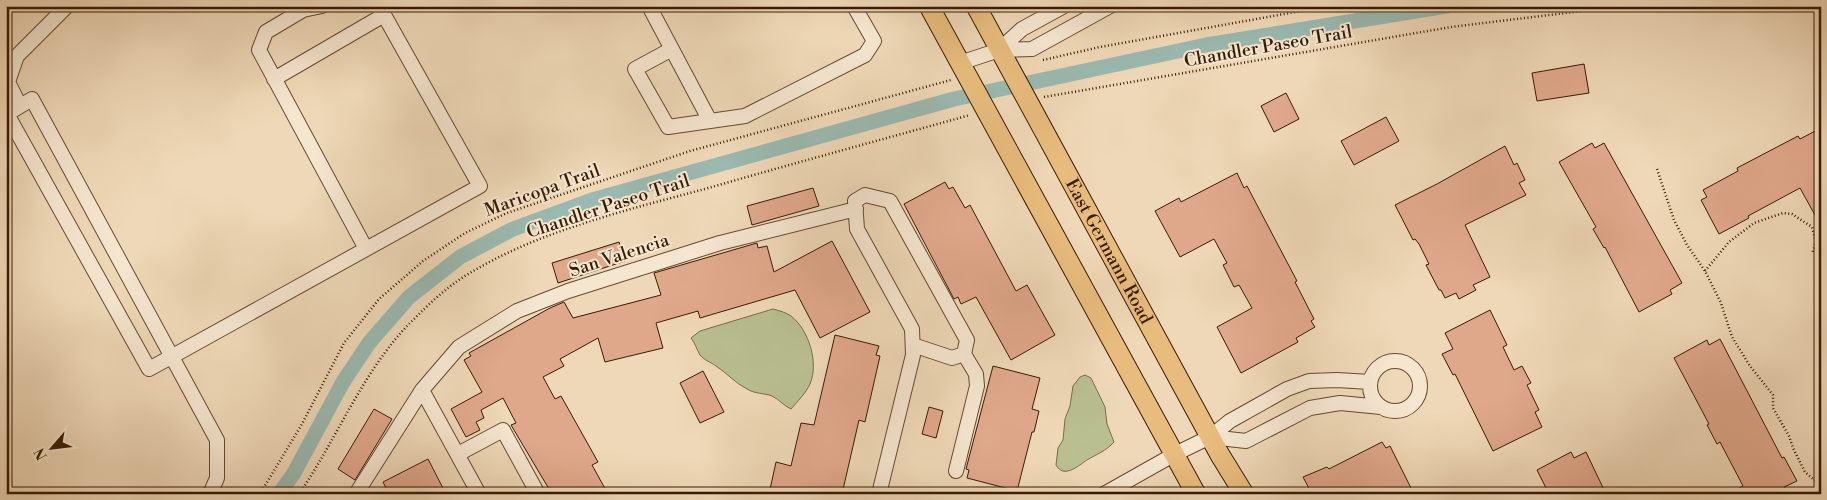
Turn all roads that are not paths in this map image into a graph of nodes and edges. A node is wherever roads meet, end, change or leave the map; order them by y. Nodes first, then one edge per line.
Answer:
1 (67, 6) edge
2 (322, 6) edge
3 (649, 6) edge
4 (854, 6) edge
5 (929, 6) edge
6 (976, 6) edge
7 (1064, 6) edge
8 (1110, 6) edge
9 (303, 8) edge
10 (382, 10) edge
11 (672, 49) junction
12 (999, 50) junction
13 (961, 73) junction
14 (274, 79) junction
15 (20, 106) junction
16 (710, 121) junction
17 (856, 209) junction
18 (366, 249) junction
19 (913, 345) junction
20 (964, 354) junction
21 (172, 357) junction
22 (1370, 382) junction
23 (422, 390) junction
24 (1381, 407) junction
25 (1210, 437) junction
26 (458, 454) junction
27 (1174, 454) junction
28 (956, 471) dead end
29 (210, 494) edge
30 (356, 494) edge
31 (479, 494) edge
32 (538, 494) edge
33 (880, 494) edge
34 (1104, 494) edge
35 (1196, 494) edge
36 (1244, 494) edge

1 - 15 street
2 - 9 street
3 - 11 street
4 - 16 street
5 - 13 main road
6 - 12 main road, East Germann Road
7 - 12 street
8 - 12 street
9 - 14 street
10 - 14 street
10 - 18 street
11 - 16 street
11 - 16 street
12 - 13 street
12 - 25 main road, East Germann Road
13 - 27 main road
14 - 18 street
15 - 21 street
15 - 21 street
17 - 19 street
17 - 20 street, San Valencia
17 - 23 street, San Valencia
18 - 21 street
19 - 20 street
19 - 33 street
20 - 28 street
21 - 29 street
22 - 24 street
22 - 24 street
22 - 25 street
23 - 26 street
23 - 30 street, San Valencia
24 - 25 street
25 - 27 street
25 - 36 main road, East Germann Road
26 - 31 street
26 - 32 street
27 - 34 street
27 - 35 main road

